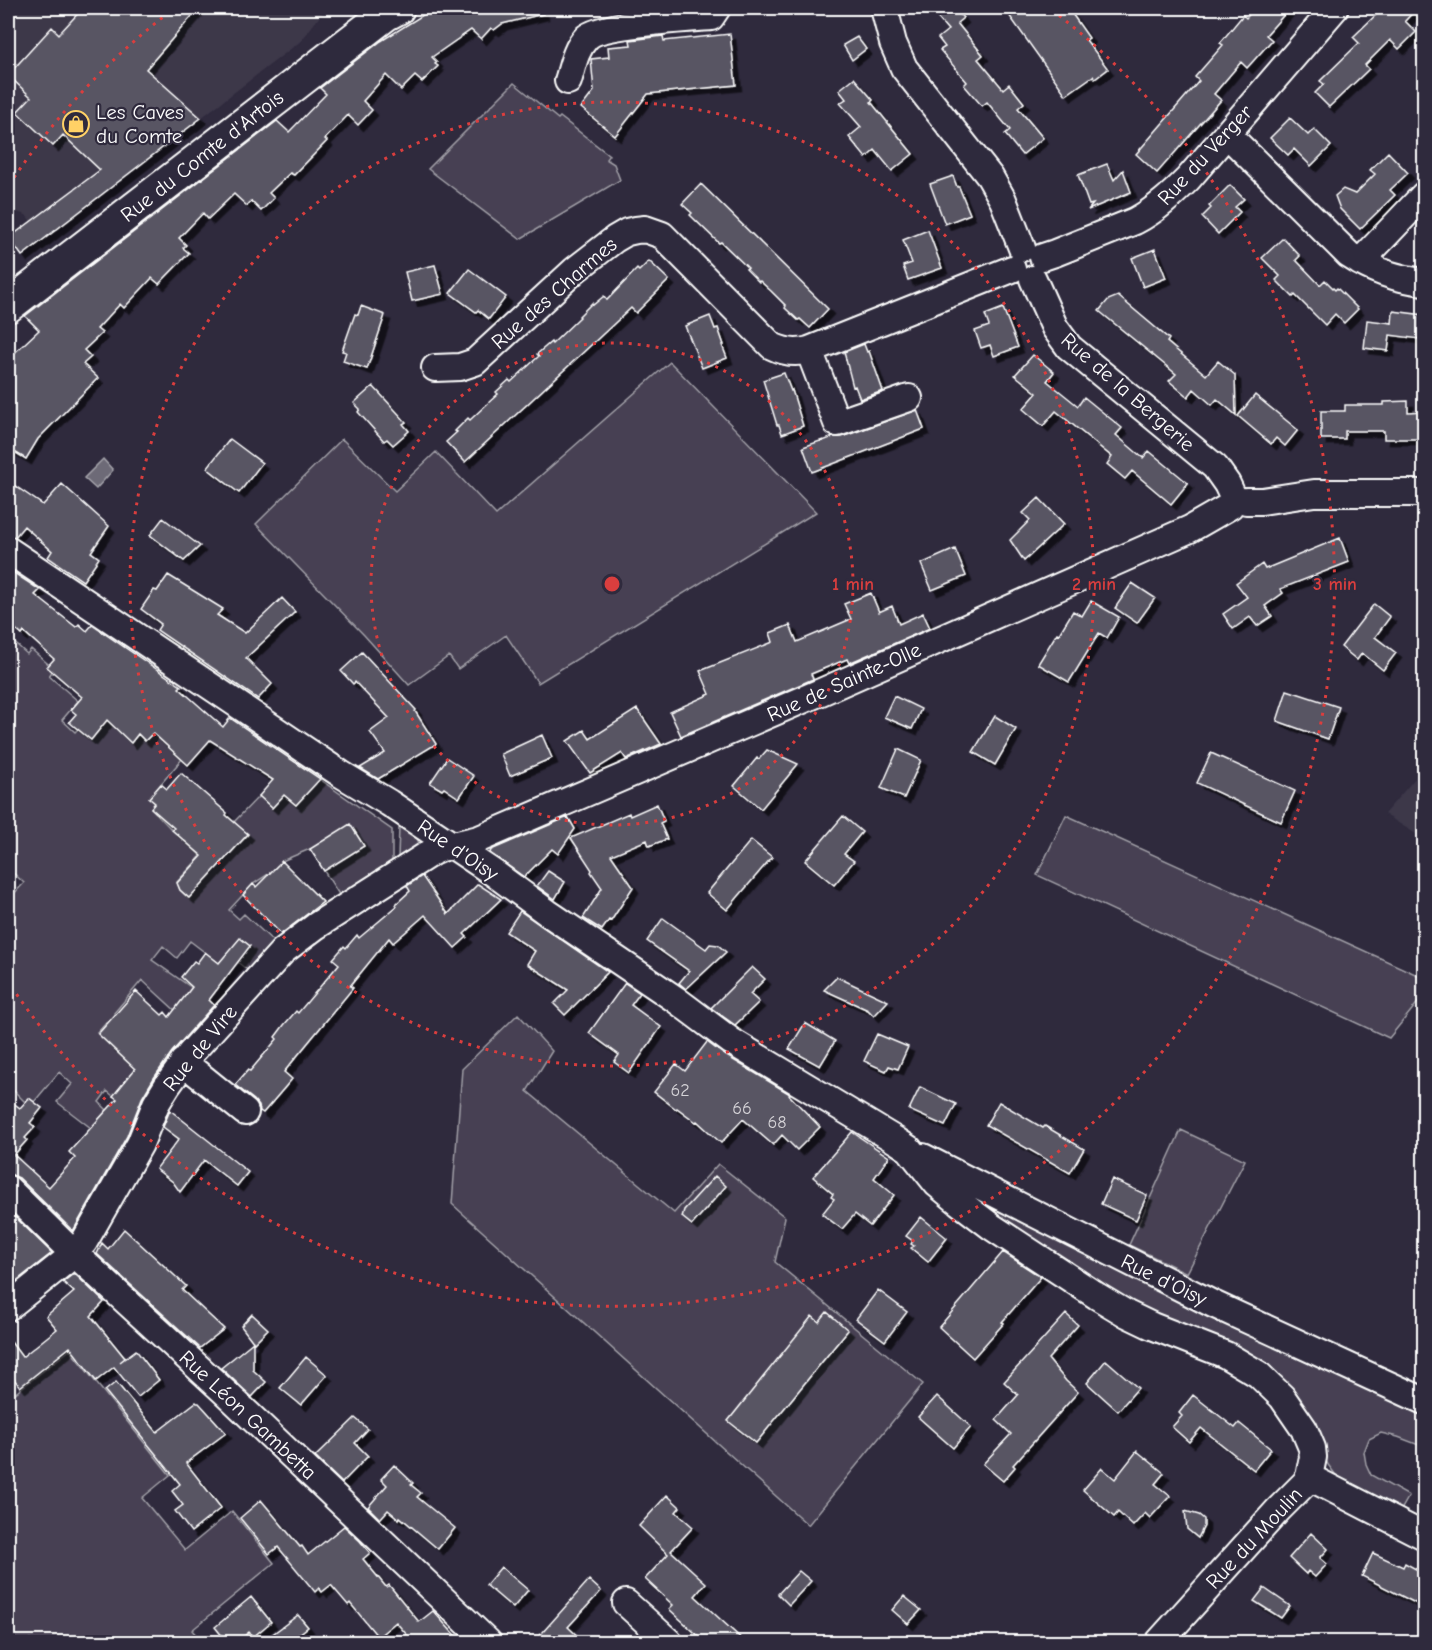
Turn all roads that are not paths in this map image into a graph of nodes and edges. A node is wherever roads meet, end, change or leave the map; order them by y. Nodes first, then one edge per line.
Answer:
1 (717, 8) edge
2 (884, 8) edge
3 (1335, 8) edge
4 (389, 10) edge
5 (568, 81) dead end
6 (1227, 134) junction
7 (1425, 195) edge
8 (1360, 262) junction
9 (1027, 263) junction
10 (1425, 282) edge
11 (8, 306) edge
12 (809, 350) junction
13 (435, 368) dead end
14 (909, 398) dead end
15 (1425, 493) edge
16 (1236, 501) junction
17 (8, 550) edge
18 (452, 846) junction
19 (183, 1062) junction
20 (245, 1112) dead end
21 (909, 1149) junction
22 (8, 1189) edge
23 (74, 1253) junction
24 (8, 1307) edge
25 (1425, 1401) edge
26 (1309, 1477) junction
27 (1425, 1536) edge
28 (626, 1603) dead end
29 (1172, 1638) edge
30 (488, 1642) edge
31 (669, 1642) edge

1 - 5 street
2 - 9 street, Rue de la Bergerie
3 - 6 street, Rue du Verger
4 - 11 main road, Rue du Comte d'Artois
6 - 8 street
6 - 9 street, Rue du Verger
7 - 8 street
8 - 10 street
9 - 12 street, Rue des Charmes
9 - 16 street, Rue de la Bergerie
12 - 13 street, Rue des Charmes
12 - 14 street
15 - 16 street, Rue de Sainte-Olle
16 - 18 street, Rue de Sainte-Olle
17 - 18 street, Rue d'Oisy
18 - 19 street, Rue de Vire
18 - 21 street, Rue d'Oisy
19 - 20 street
19 - 23 street, Rue de Vire
21 - 25 street, Rue d'Oisy
21 - 26 street, Rue d'Oisy
22 - 23 street, Rue Léon Gambetta
23 - 24 street, Rue de Vire
23 - 30 street, Rue Léon Gambetta
26 - 27 street, Rue du Moulin
26 - 29 street, Rue du Moulin
28 - 31 street

